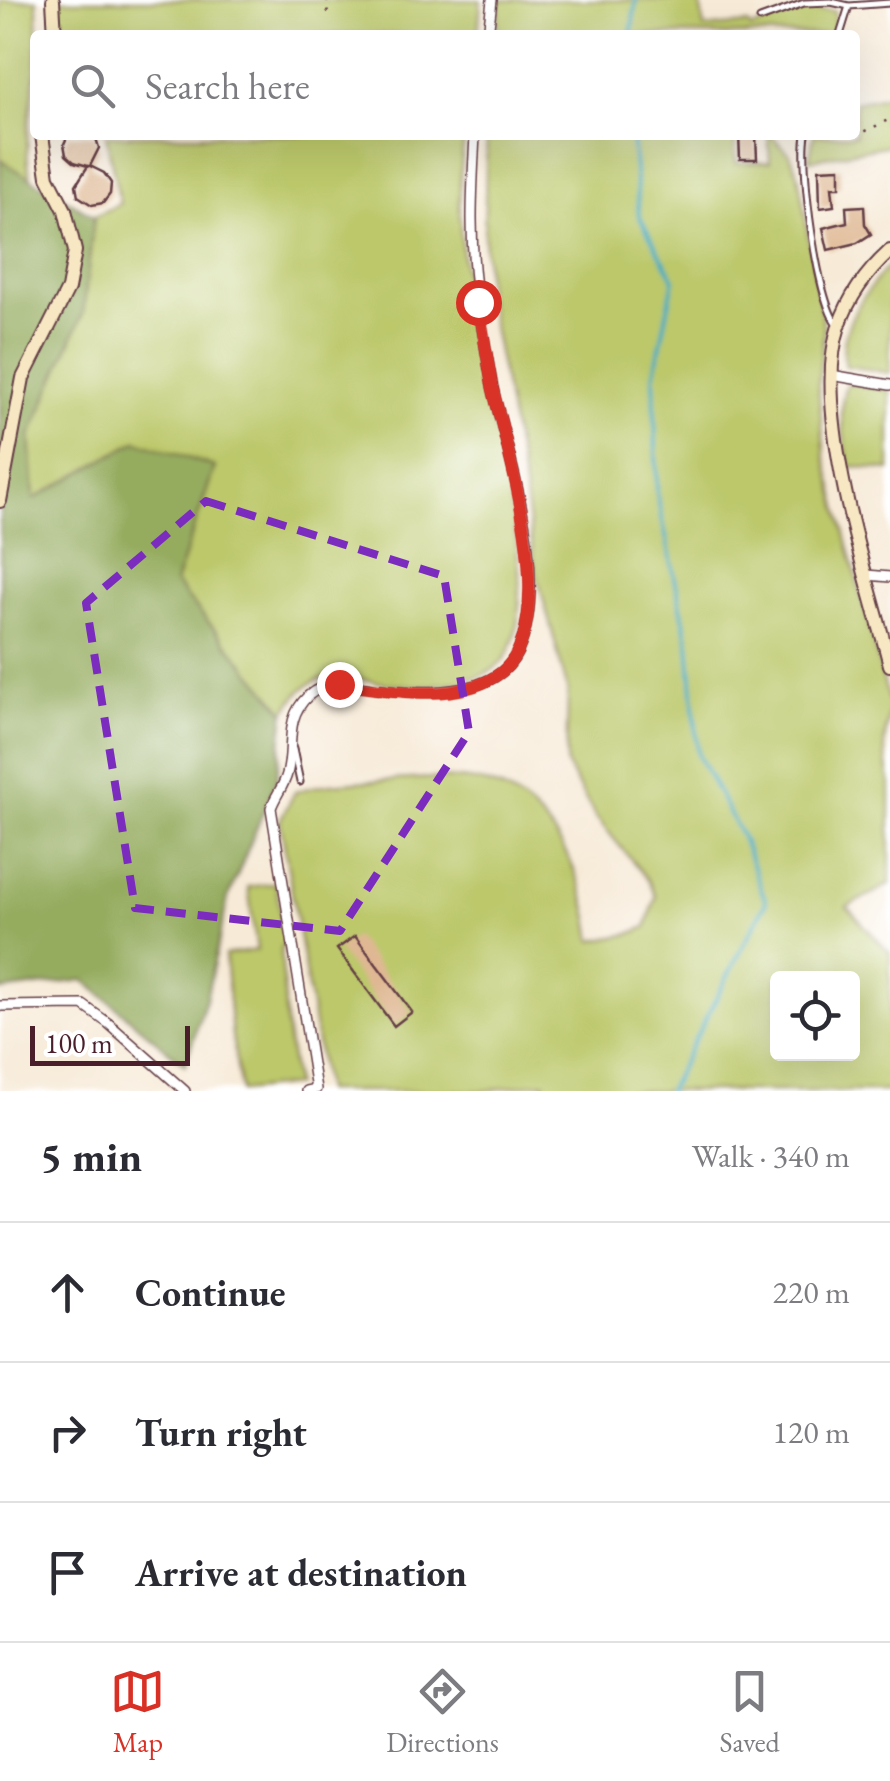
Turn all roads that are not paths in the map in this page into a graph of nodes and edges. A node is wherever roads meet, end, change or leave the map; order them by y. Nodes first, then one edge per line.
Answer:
1 (53, 0) edge
2 (492, 0) edge
3 (831, 1) edge
4 (890, 3) edge
5 (849, 6) junction
6 (760, 19) dead end
7 (54, 30) edge
8 (489, 30) edge
9 (842, 30) edge
10 (43, 140) edge
11 (474, 140) edge
12 (805, 140) edge
13 (890, 250) edge
14 (839, 326) junction
15 (831, 375) junction
16 (890, 385) edge
17 (0, 501) edge
18 (867, 576) junction
19 (890, 577) edge
20 (890, 665) edge
21 (289, 731) junction
22 (300, 782) dead end
23 (0, 1006) edge
24 (185, 1091) edge
25 (306, 1091) edge

1 - 7 main road
2 - 8 street
3 - 5 lane
3 - 6 lane
4 - 5 lane
5 - 9 lane
10 - 17 main road
11 - 21 street
12 - 14 lane
13 - 14 main road
14 - 15 main road
15 - 16 street
15 - 18 main road
18 - 19 street
18 - 20 main road
21 - 22 lane
21 - 25 street
23 - 24 street

